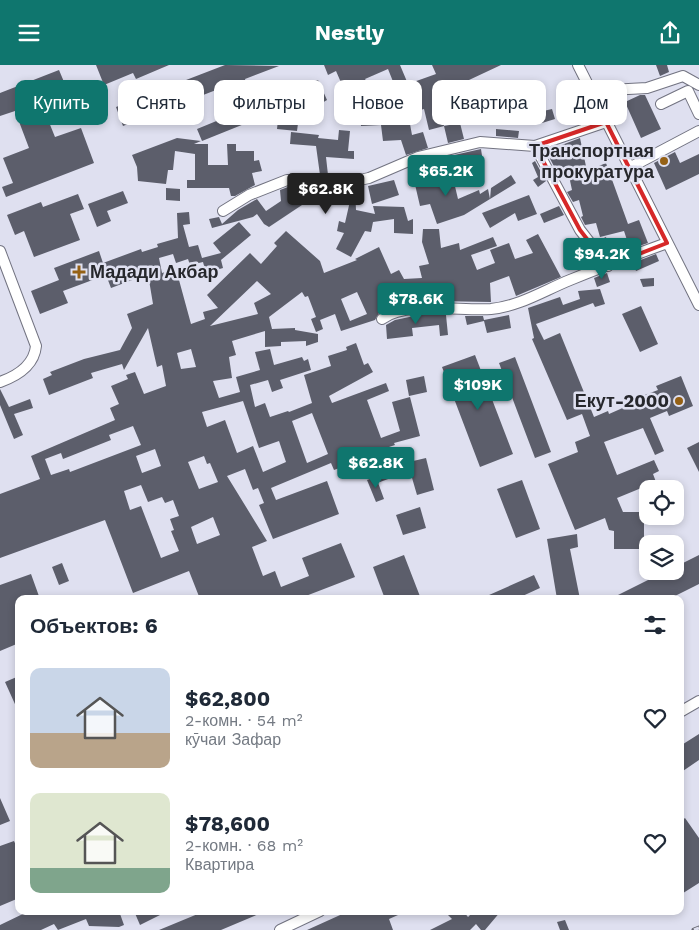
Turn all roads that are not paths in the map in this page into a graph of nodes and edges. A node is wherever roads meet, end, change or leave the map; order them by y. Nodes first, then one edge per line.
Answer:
1 (578, 65) edge
2 (586, 80) edge
3 (699, 85) edge
4 (627, 89) edge
5 (661, 104) dead end
6 (699, 114) edge
7 (597, 125) edge
8 (608, 125) edge
9 (699, 131) edge
10 (535, 146) junction
11 (629, 168) junction
12 (223, 211) dead end
13 (666, 243) junction
14 (0, 251) edge
15 (608, 265) junction
16 (699, 305) edge
17 (382, 319) dead end
18 (0, 382) edge
19 (699, 701) edge
20 (684, 710) edge
21 (312, 915) edge
22 (280, 930) edge

1 - 2 street
3 - 4 street
5 - 6 street
7 - 10 street
8 - 11 street
9 - 11 street
10 - 12 street
10 - 15 street
11 - 13 street
13 - 15 street
13 - 16 street
14 - 18 street
15 - 17 street
19 - 20 street
21 - 22 street

